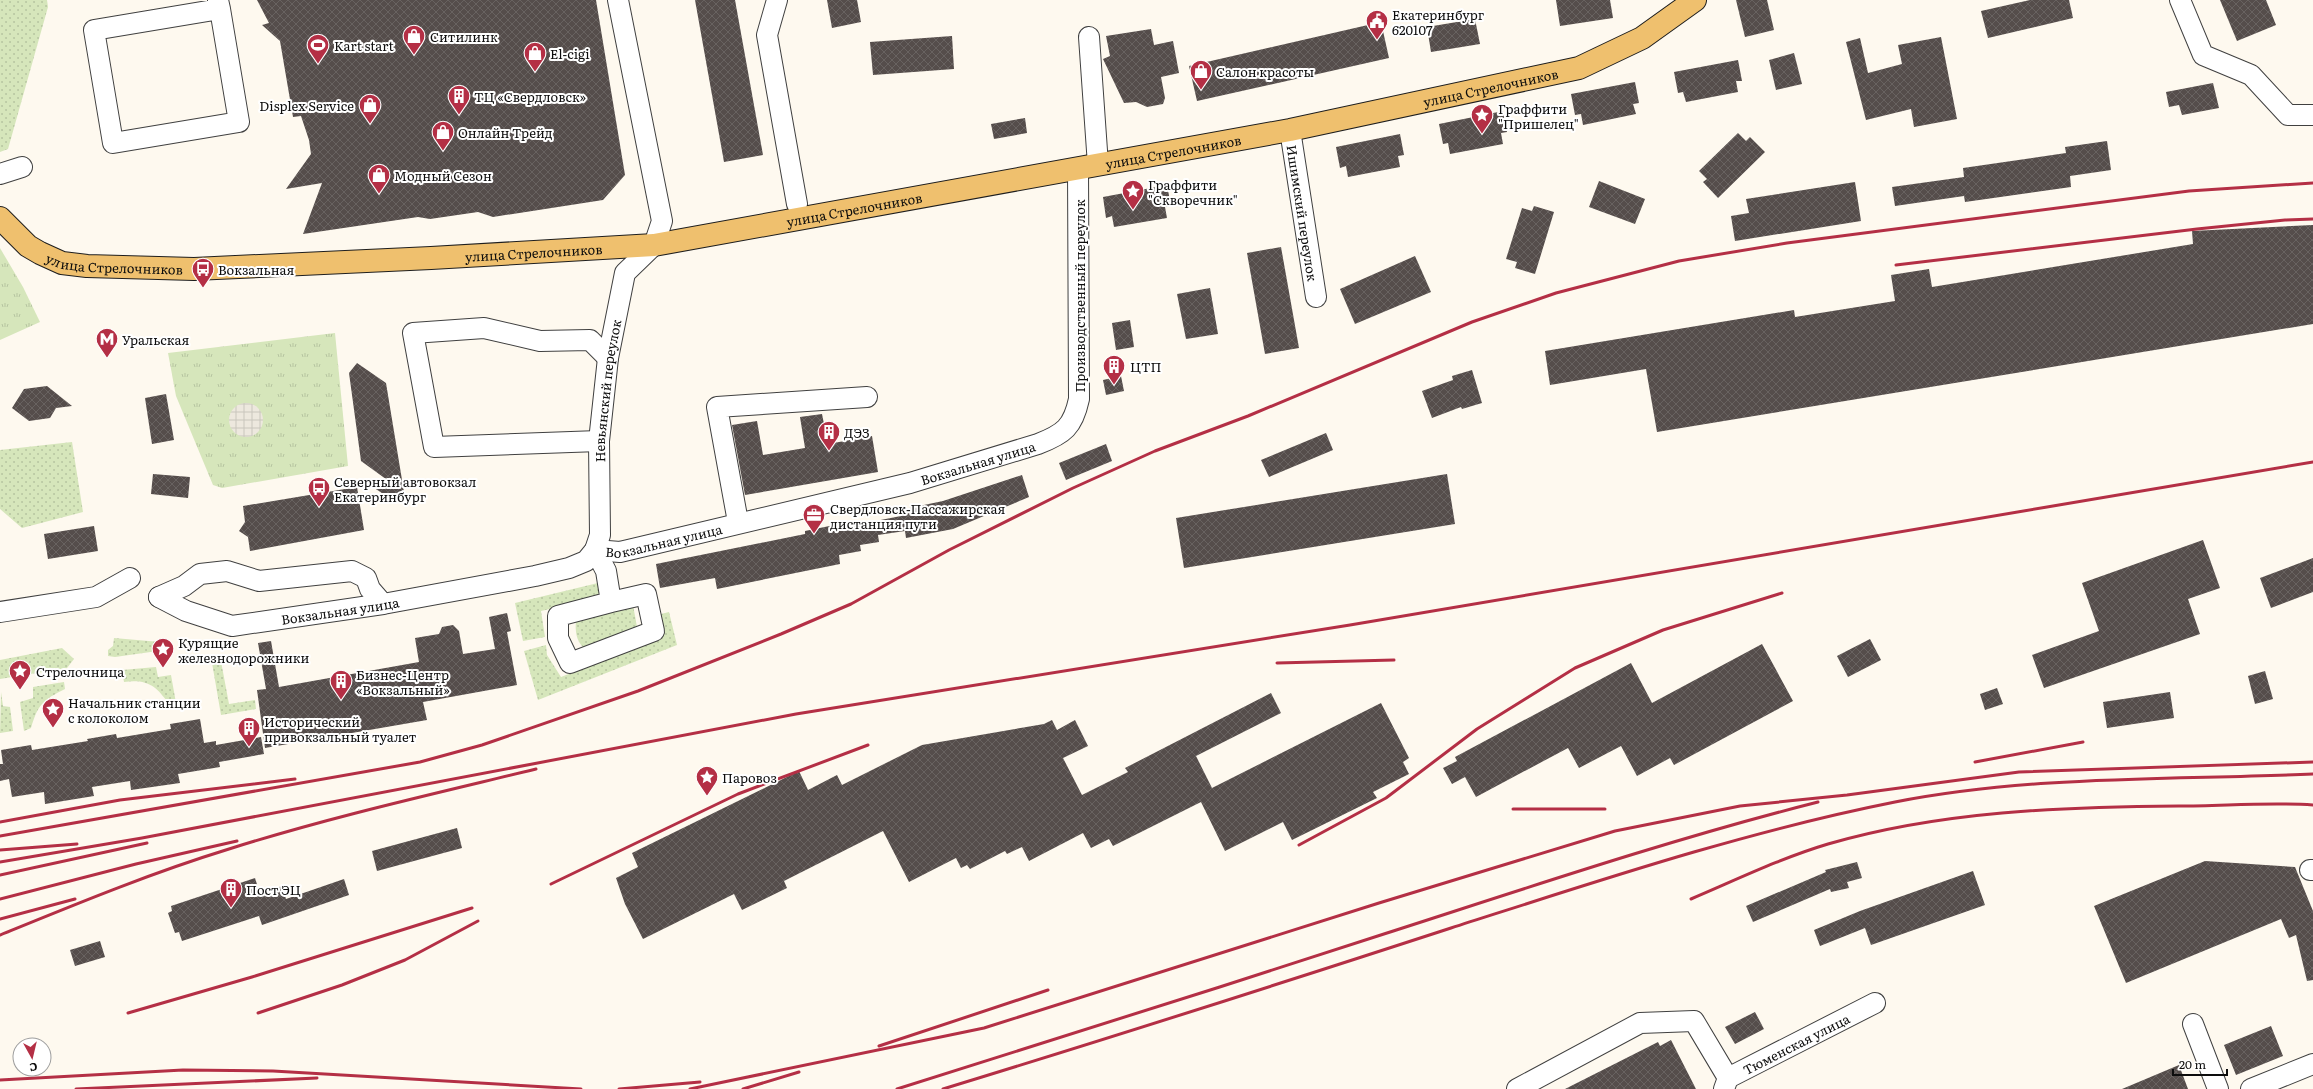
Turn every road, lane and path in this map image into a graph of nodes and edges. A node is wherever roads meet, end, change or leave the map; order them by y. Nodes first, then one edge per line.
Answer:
1 (618, 0) edge
2 (777, 0) edge
3 (2180, 0) edge
4 (1685, 4) edge
5 (219, 5) edge
6 (1089, 37) dead end
7 (2313, 115) edge
8 (1290, 130) junction
9 (1088, 167) junction
10 (22, 168) dead end
11 (0, 174) edge
12 (798, 204) dead end
13 (0, 218) edge
14 (654, 245) junction
15 (1316, 297) dead end
16 (608, 358) junction
17 (867, 397) dead end
18 (1072, 422) joint
19 (599, 441) junction
20 (738, 522) junction
21 (595, 550) junction
22 (130, 578) dead end
23 (612, 602) junction
24 (383, 604) junction
25 (4, 608) edge
26 (1875, 1003) dead end
27 (2193, 1024) dead end
28 (2313, 1064) edge
29 (1726, 1084) edge
30 (1517, 1089) edge
31 (2218, 1089) edge
32 (2251, 1089) edge

1 - 14 street
2 - 12 street
3 - 7 street
4 - 8 main road, улица Стрелочников
5 - 5 street
6 - 9 street, Производственный переулок
8 - 9 main road, улица Стрелочников
8 - 15 street, Ишимский переулок
9 - 14 main road, улица Стрелочников
9 - 18 street, Производственный переулок
10 - 11 street
13 - 14 main road, улица Стрелочников
14 - 16 street, Невьянский переулок
16 - 19 street, Невьянский переулок
16 - 19 street
17 - 20 street
18 - 20 street, Вокзальная улица
19 - 21 street, Невьянский переулок
20 - 21 street, Вокзальная улица
21 - 23 street
21 - 24 street, Вокзальная улица
22 - 25 street
23 - 23 street
24 - 24 street, Вокзальная улица
26 - 29 street, Тюменская улица
27 - 31 street
28 - 32 street
29 - 30 street

